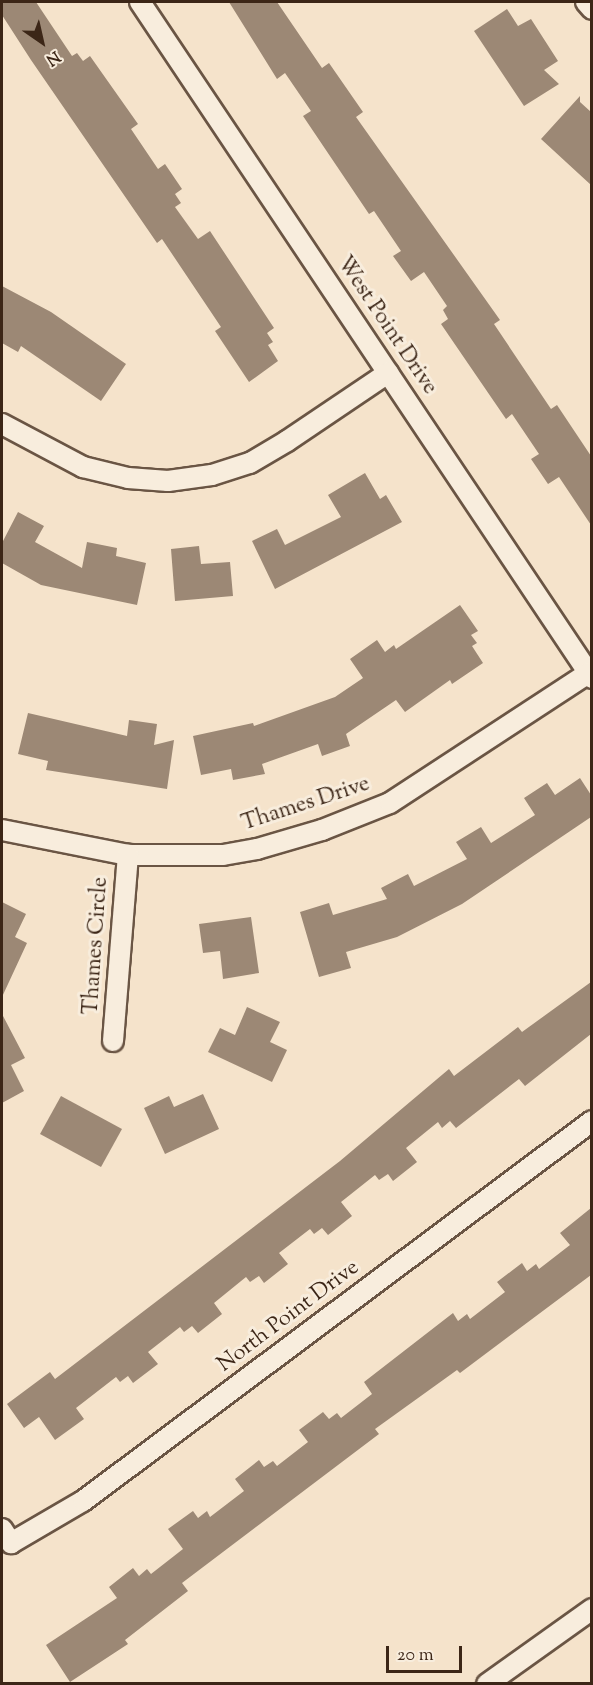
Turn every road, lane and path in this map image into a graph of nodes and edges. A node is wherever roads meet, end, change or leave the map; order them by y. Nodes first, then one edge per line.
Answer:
1 (140, 2) edge
2 (586, 2) edge
3 (591, 9) edge
4 (388, 373) junction
5 (2, 424) edge
6 (590, 676) edge
7 (2, 831) edge
8 (128, 855) junction
9 (113, 1041) dead end
10 (591, 1121) edge
11 (6, 1536) edge
12 (591, 1609) edge
13 (487, 1683) edge

1 - 4 street, West Point Drive
2 - 3 street
4 - 5 street
4 - 6 street, West Point Drive
6 - 8 street, Thames Drive
7 - 8 street, Thames Drive
8 - 9 street, Thames Circle
10 - 11 street, North Point Drive
12 - 13 street

